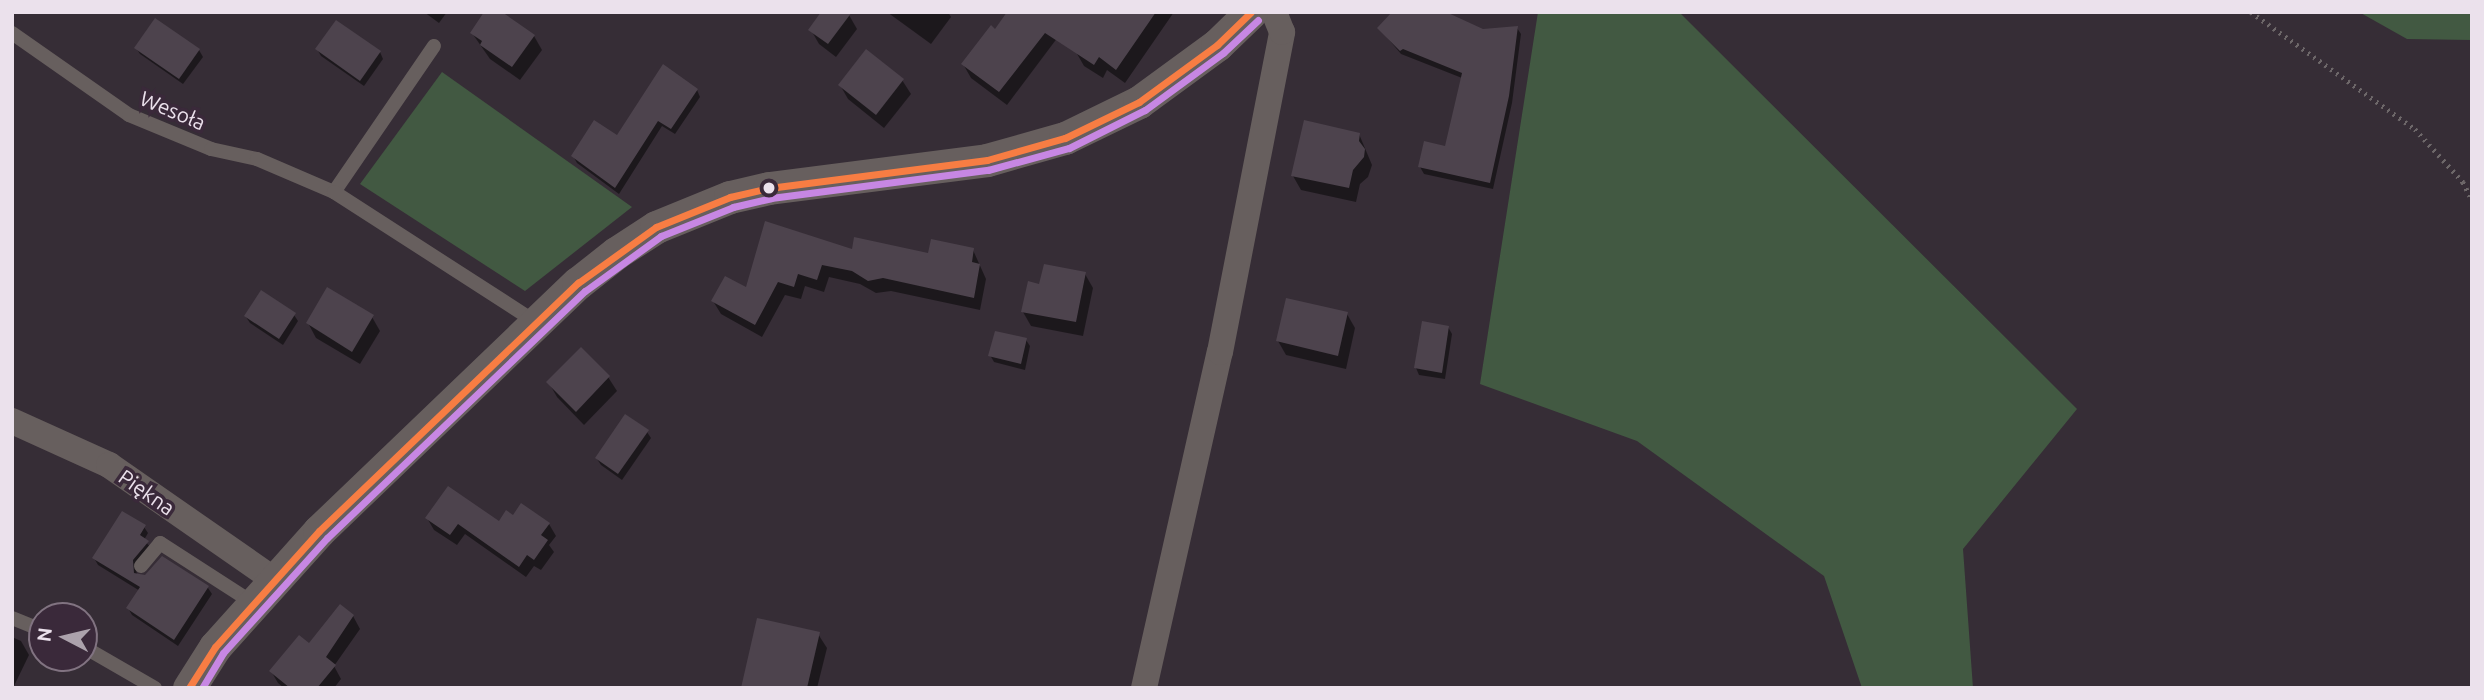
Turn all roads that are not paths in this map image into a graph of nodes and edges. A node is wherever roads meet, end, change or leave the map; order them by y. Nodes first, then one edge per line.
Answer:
1 (1251, 12) edge
2 (1274, 12) edge
3 (12, 33) edge
4 (434, 46) dead end
5 (334, 192) junction
6 (537, 322) junction
7 (12, 421) edge
8 (141, 566) dead end
9 (263, 591) junction
10 (98, 655) edge
11 (155, 688) edge
12 (189, 688) edge
13 (1144, 688) edge

1 - 6 street
2 - 13 street
3 - 5 lane, Wesoła
4 - 5 lane
5 - 6 lane, Wesoła
6 - 9 street
7 - 9 street, Piękna
8 - 9 lane
9 - 12 street
10 - 11 lane

